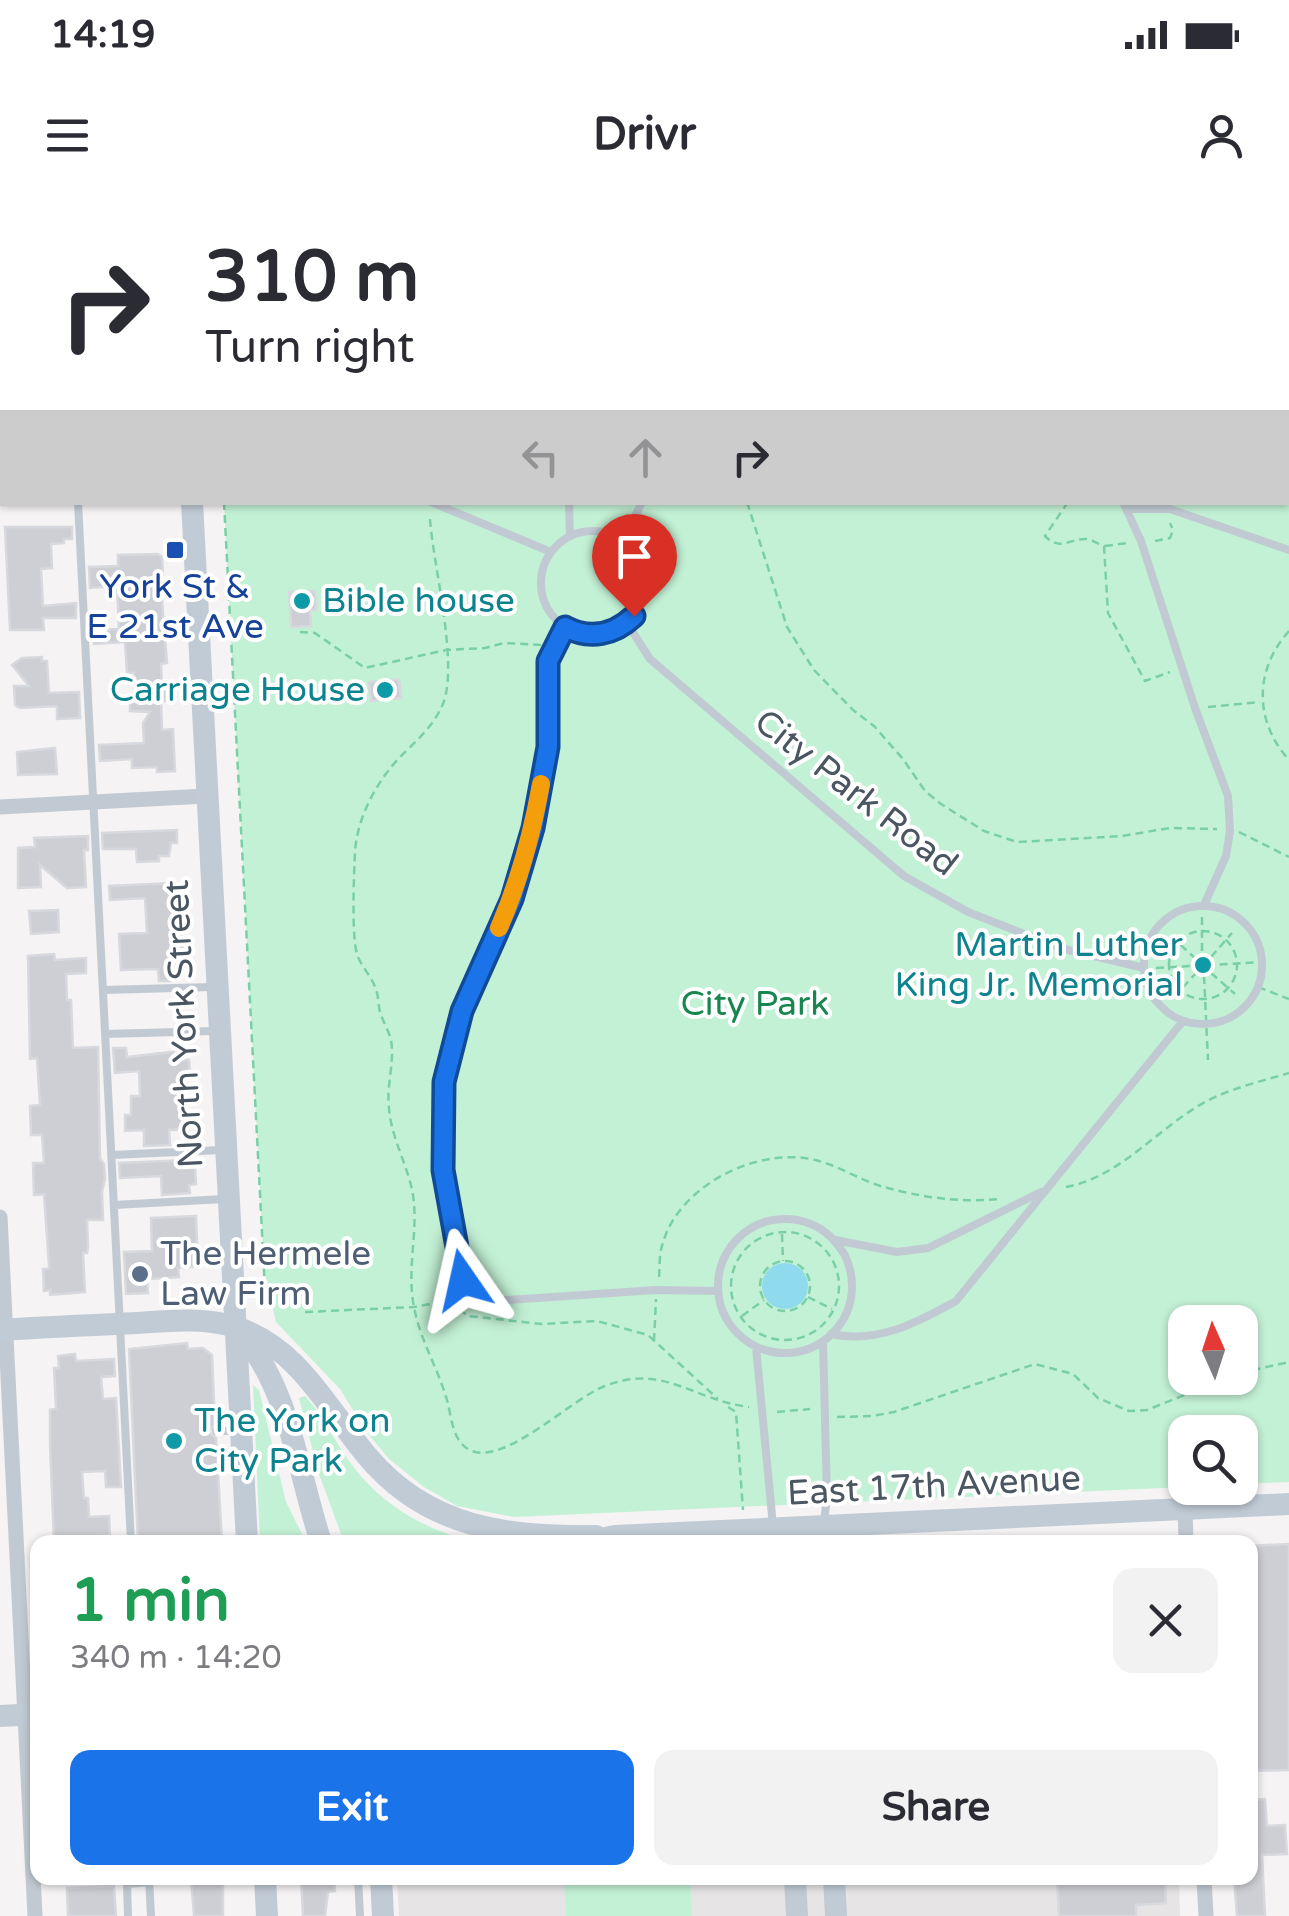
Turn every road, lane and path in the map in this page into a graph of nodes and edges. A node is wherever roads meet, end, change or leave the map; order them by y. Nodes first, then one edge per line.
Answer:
1 (78, 505) edge
2 (192, 505) edge
3 (224, 505) edge
4 (438, 505) edge
5 (569, 505) edge
6 (640, 505) edge
7 (749, 505) edge
8 (1066, 505) edge
9 (1125, 506) edge
10 (570, 536) junction
11 (623, 540) junction
12 (1289, 550) edge
13 (551, 552) junction
14 (627, 622) junction
15 (565, 627) junction
16 (300, 632) dead end
17 (1289, 632) edge
18 (554, 649) junction
19 (1180, 667) junction
20 (1262, 702) junction
21 (1194, 708) junction
22 (1289, 760) edge
23 (206, 796) junction
24 (93, 802) junction
25 (0, 807) edge
26 (1230, 831) junction
27 (1289, 858) edge
28 (1204, 906) junction
29 (1201, 932) junction
30 (1232, 934) dead end
31 (1171, 936) dead end
32 (1226, 940) junction
33 (1178, 942) junction
34 (1202, 956) junction
35 (1210, 958) junction
36 (1196, 959) junction
37 (1262, 962) junction
38 (1237, 964) junction
39 (1212, 965) junction
40 (1194, 966) junction
41 (1169, 967) junction
42 (1144, 968) junction
43 (1197, 972) junction
44 (1210, 972) junction
45 (1204, 975) junction
46 (217, 987) junction
47 (1258, 987) junction
48 (1228, 988) junction
49 (103, 990) junction
50 (1180, 990) junction
51 (1235, 994) dead end
52 (1174, 997) dead end
53 (1205, 999) junction
54 (1289, 999) edge
55 (1183, 1021) junction
56 (1206, 1024) junction
57 (219, 1031) junction
58 (105, 1034) junction
59 (1208, 1060) dead end
60 (1289, 1073) edge
61 (226, 1150) junction
62 (112, 1154) junction
63 (1045, 1190) junction
64 (1011, 1197) dead end
65 (228, 1199) junction
66 (114, 1204) junction
67 (0, 1217) edge
68 (782, 1233) junction
69 (834, 1240) junction
70 (784, 1261) junction
71 (264, 1290) dead end
72 (656, 1290) junction
73 (718, 1291) junction
74 (468, 1295) junction
75 (808, 1297) junction
76 (764, 1300) junction
77 (449, 1301) junction
78 (834, 1310) junction
79 (305, 1312) dead end
80 (741, 1316) junction
81 (120, 1323) junction
82 (235, 1327) junction
83 (2, 1330) edge
84 (831, 1334) junction
85 (654, 1341) junction
86 (823, 1342) junction
87 (756, 1347) junction
88 (1289, 1362) edge
89 (1258, 1369) edge
90 (1184, 1395) edge
91 (810, 1410) dead end
92 (777, 1412) dead end
93 (837, 1416) dead end
94 (216, 1431) dead end
95 (241, 1431) junction
96 (1289, 1504) edge
97 (1185, 1509) junction
98 (744, 1511) dead end
99 (131, 1535) edge
100 (247, 1535) edge
101 (319, 1535) edge
102 (538, 1535) edge
103 (775, 1535) edge
104 (823, 1535) edge
105 (1186, 1535) edge
106 (30, 1688) edge
107 (30, 1714) edge
108 (0, 1716) edge
109 (35, 1885) edge
110 (127, 1885) edge
111 (149, 1885) edge
112 (265, 1885) edge
113 (358, 1885) edge
114 (381, 1885) edge
115 (795, 1885) edge
116 (834, 1885) edge
117 (1204, 1885) edge
118 (35, 1916) edge
119 (128, 1916) edge
120 (151, 1916) edge
121 (267, 1916) edge
122 (360, 1916) edge
123 (383, 1916) edge
124 (797, 1916) edge
125 (836, 1916) edge
126 (1206, 1916) edge

1 - 24 lane
2 - 23 main road, North York Street
3 - 71 path
4 - 13 lane
5 - 10 lane
6 - 11 lane
7 - 26 path
8 - 19 path
9 - 12 lane
9 - 19 lane
10 - 11 lane
10 - 13 lane
11 - 14 lane
13 - 15 lane
14 - 15 lane
14 - 42 lane, City Park Road
15 - 18 lane
16 - 18 path
17 - 20 path
18 - 74 lane
19 - 21 lane
20 - 21 path
20 - 22 path
21 - 26 lane
23 - 24 street
23 - 46 main road, North York Street
24 - 25 street
24 - 49 lane
26 - 27 path
26 - 28 lane
28 - 29 path
28 - 37 lane
28 - 42 lane
29 - 32 path
29 - 33 path
29 - 34 path
30 - 32 path
31 - 33 path
32 - 35 path
32 - 38 path
33 - 36 path
33 - 41 path
34 - 35 path
34 - 36 path
35 - 39 path
36 - 40 path
37 - 38 path
37 - 47 lane
38 - 39 path
38 - 48 path
39 - 44 path
40 - 41 path
40 - 43 path
41 - 42 path
41 - 50 path
42 - 55 lane
43 - 45 path
43 - 50 path
44 - 45 path
44 - 48 path
45 - 53 path
46 - 49 lane
46 - 57 main road, North York Street
47 - 54 path
47 - 56 lane
48 - 51 path
48 - 53 path
49 - 58 lane
50 - 52 path
50 - 53 path
53 - 56 path
55 - 56 lane
55 - 63 lane
56 - 59 path
57 - 58 lane
57 - 61 main road, North York Street
58 - 62 lane
60 - 63 path
61 - 62 lane
61 - 65 main road, North York Street
62 - 66 lane
63 - 69 lane
63 - 84 lane
64 - 72 path
65 - 66 lane
65 - 82 main road, North York Street
66 - 81 lane
67 - 83 street
68 - 70 path
68 - 78 path
68 - 80 path
69 - 73 lane
69 - 84 lane
70 - 75 path
70 - 76 path
72 - 73 lane
72 - 74 lane
72 - 85 path
73 - 87 lane
74 - 77 path
75 - 76 path
75 - 78 path
76 - 80 path
77 - 79 path
77 - 85 path
78 - 80 path
81 - 82 main road
81 - 83 main road
81 - 99 lane
82 - 95 main road, North York Street
82 - 101 main road
82 - 102 main road
83 - 106 street
84 - 86 lane
85 - 98 path
86 - 87 lane
86 - 104 lane
87 - 103 lane
88 - 89 path
90 - 93 path
91 - 92 path
94 - 95 lane
95 - 100 main road, North York Street
96 - 97 main road, East 17th Avenue
97 - 104 main road, East 17th Avenue
97 - 105 street
107 - 108 main road
109 - 118 street
110 - 119 lane
111 - 120 lane
112 - 121 main road
113 - 122 lane
114 - 123 main road
115 - 124 main road
116 - 125 main road
117 - 126 street

